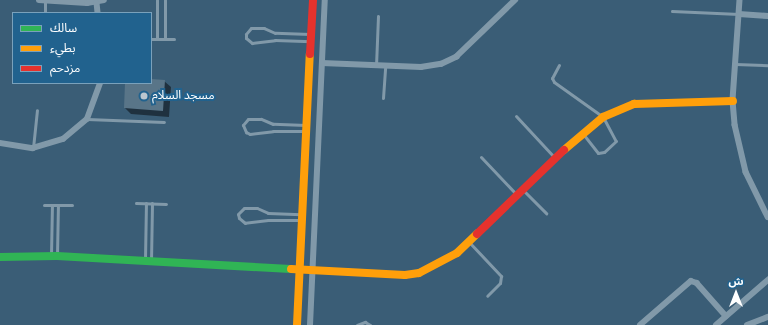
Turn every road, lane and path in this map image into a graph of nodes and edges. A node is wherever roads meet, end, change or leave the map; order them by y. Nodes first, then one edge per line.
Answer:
1 (104, 0) edge
2 (157, 0) edge
3 (165, 0) edge
4 (314, 0) edge
5 (325, 0) edge
6 (514, 0) edge
7 (740, 0) edge
8 (42, 1) edge
9 (97, 2) junction
10 (672, 11) dead end
11 (45, 12) edge
12 (98, 12) edge
13 (739, 14) junction
14 (378, 16) dead end
15 (768, 16) edge
16 (312, 38) junction
17 (152, 39) edge
18 (157, 39) junction
19 (165, 39) junction
20 (174, 39) dead end
21 (322, 63) junction
22 (735, 64) junction
23 (559, 65) dead end
24 (768, 65) edge
25 (376, 66) junction
26 (385, 66) junction
27 (100, 84) edge
28 (383, 98) dead end
29 (733, 101) junction
30 (37, 110) dead end
31 (516, 116) dead end
32 (603, 117) junction
33 (87, 119) junction
34 (164, 122) dead end
35 (307, 128) junction
36 (582, 133) junction
37 (0, 143) edge
38 (33, 148) junction
39 (481, 158) dead end
40 (556, 159) junction
41 (520, 193) junction
42 (136, 203) dead end
43 (146, 203) junction
44 (152, 203) junction
45 (166, 204) dead end
46 (44, 205) dead end
47 (52, 205) junction
48 (58, 205) junction
49 (72, 205) dead end
50 (546, 213) dead end
51 (303, 217) junction
52 (768, 217) edge
53 (468, 242) junction
54 (54, 256) junction
55 (0, 257) edge
56 (148, 263) junction
57 (300, 270) junction
58 (313, 271) junction
59 (768, 280) edge
60 (487, 296) dead end
61 (726, 316) junction
62 (768, 317) edge
63 (297, 325) edge
64 (310, 325) edge
65 (357, 325) edge
66 (370, 325) edge
67 (640, 325) edge
68 (716, 325) edge
69 (747, 325) edge

1 - 9 street
2 - 18 lane
3 - 19 lane
4 - 16 street
5 - 21 street
6 - 26 street
7 - 13 street
8 - 9 street
8 - 11 lane
9 - 12 street
10 - 13 lane
13 - 15 street
13 - 22 street
14 - 25 lane
16 - 16 lane
16 - 35 street
17 - 18 lane
18 - 19 lane
19 - 20 lane
21 - 25 street
21 - 58 street
22 - 24 lane
22 - 29 street
23 - 32 lane
25 - 26 street
26 - 28 lane
27 - 33 street
29 - 32 street
29 - 52 street
30 - 38 lane
31 - 40 lane
32 - 36 street
32 - 36 lane
33 - 34 lane
33 - 38 street
35 - 35 lane
35 - 51 street
36 - 40 street
37 - 38 street
39 - 41 lane
40 - 41 street
41 - 50 lane
41 - 53 street
42 - 43 lane
43 - 44 lane
43 - 56 lane
44 - 45 lane
44 - 56 lane
46 - 47 lane
47 - 48 lane
47 - 54 lane
48 - 49 lane
48 - 54 lane
51 - 51 lane
51 - 57 street
53 - 58 street
53 - 60 lane
54 - 55 street
54 - 56 street
56 - 57 street
57 - 58 street
57 - 63 street
58 - 64 street
59 - 61 street
61 - 67 street
61 - 68 street
62 - 69 street
65 - 66 lane

